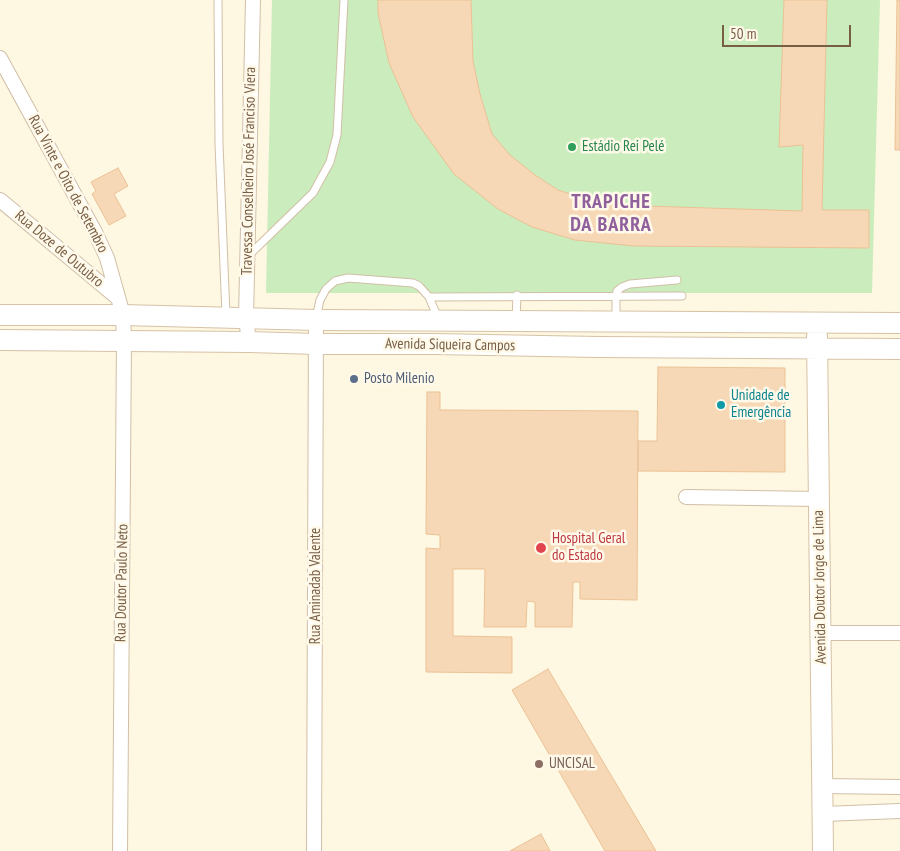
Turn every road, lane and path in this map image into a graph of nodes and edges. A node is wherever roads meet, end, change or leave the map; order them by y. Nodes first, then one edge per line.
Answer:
1 (218, 0) edge
2 (253, 0) edge
3 (344, 0) edge
4 (0, 58) edge
5 (0, 200) edge
6 (247, 257) junction
7 (677, 280) dead end
8 (517, 295) junction
9 (682, 296) dead end
10 (429, 297) junction
11 (616, 297) junction
12 (121, 307) junction
13 (0, 315) edge
14 (226, 318) junction
15 (246, 318) junction
16 (316, 320) junction
17 (440, 321) junction
18 (516, 321) junction
19 (616, 322) junction
20 (900, 322) edge
21 (816, 323) junction
22 (417, 332) junction
23 (0, 340) edge
24 (124, 341) junction
25 (249, 342) junction
26 (317, 344) junction
27 (817, 349) junction
28 (900, 349) edge
29 (686, 498) dead end
30 (819, 499) junction
31 (821, 633) junction
32 (900, 633) edge
33 (822, 786) junction
34 (900, 787) edge
35 (900, 811) edge
36 (823, 814) junction
37 (120, 851) edge
38 (314, 851) edge
39 (823, 851) edge

1 - 14 lane
2 - 6 street, Travessa Conselheiro José Franciso Viera
3 - 6 lane
4 - 12 street, Rua Vinte e Oito de Setembro
5 - 12 street, Rua Doze de Outubro
6 - 15 street, Travessa Conselheiro José Franciso Viera
7 - 11 lane
8 - 10 lane
8 - 11 lane
8 - 18 lane
9 - 11 lane
10 - 16 lane
10 - 17 lane
11 - 19 lane
12 - 13 main road, Avenida Siqueira Campos
12 - 14 main road, Avenida Siqueira Campos
12 - 24 street, Rua Doutor Paulo Neto
14 - 15 main road, Avenida Siqueira Campos
15 - 16 main road, Avenida Siqueira Campos
15 - 25 street, Travessa Conselheiro José Franciso Viera
16 - 22 main road, Avenida Siqueira Campos
16 - 26 street, Rua Aminadab Valente
17 - 18 main road, Avenida Siqueira Campos
17 - 22 main road, Avenida Siqueira Campos
18 - 19 main road, Avenida Siqueira Campos
19 - 21 main road, Avenida Siqueira Campos
20 - 21 main road, Avenida Siqueira Campos
21 - 27 main road, Avenida Doutor Jorge de Lima
22 - 26 main road, Avenida Siqueira Campos
22 - 27 main road, Avenida Siqueira Campos
23 - 24 main road, Avenida Siqueira Campos
24 - 25 main road, Avenida Siqueira Campos
24 - 37 street, Rua Doutor Paulo Neto
25 - 26 main road, Avenida Siqueira Campos
26 - 38 street, Rua Aminadab Valente
27 - 28 main road, Avenida Siqueira Campos
27 - 30 main road, Avenida Doutor Jorge de Lima
29 - 30 street
30 - 31 main road, Avenida Doutor Jorge de Lima
31 - 32 street
31 - 33 main road, Avenida Doutor Jorge de Lima
33 - 34 street
33 - 36 main road, Avenida Doutor Jorge de Lima
35 - 36 street
36 - 39 main road, Avenida Doutor Jorge de Lima

